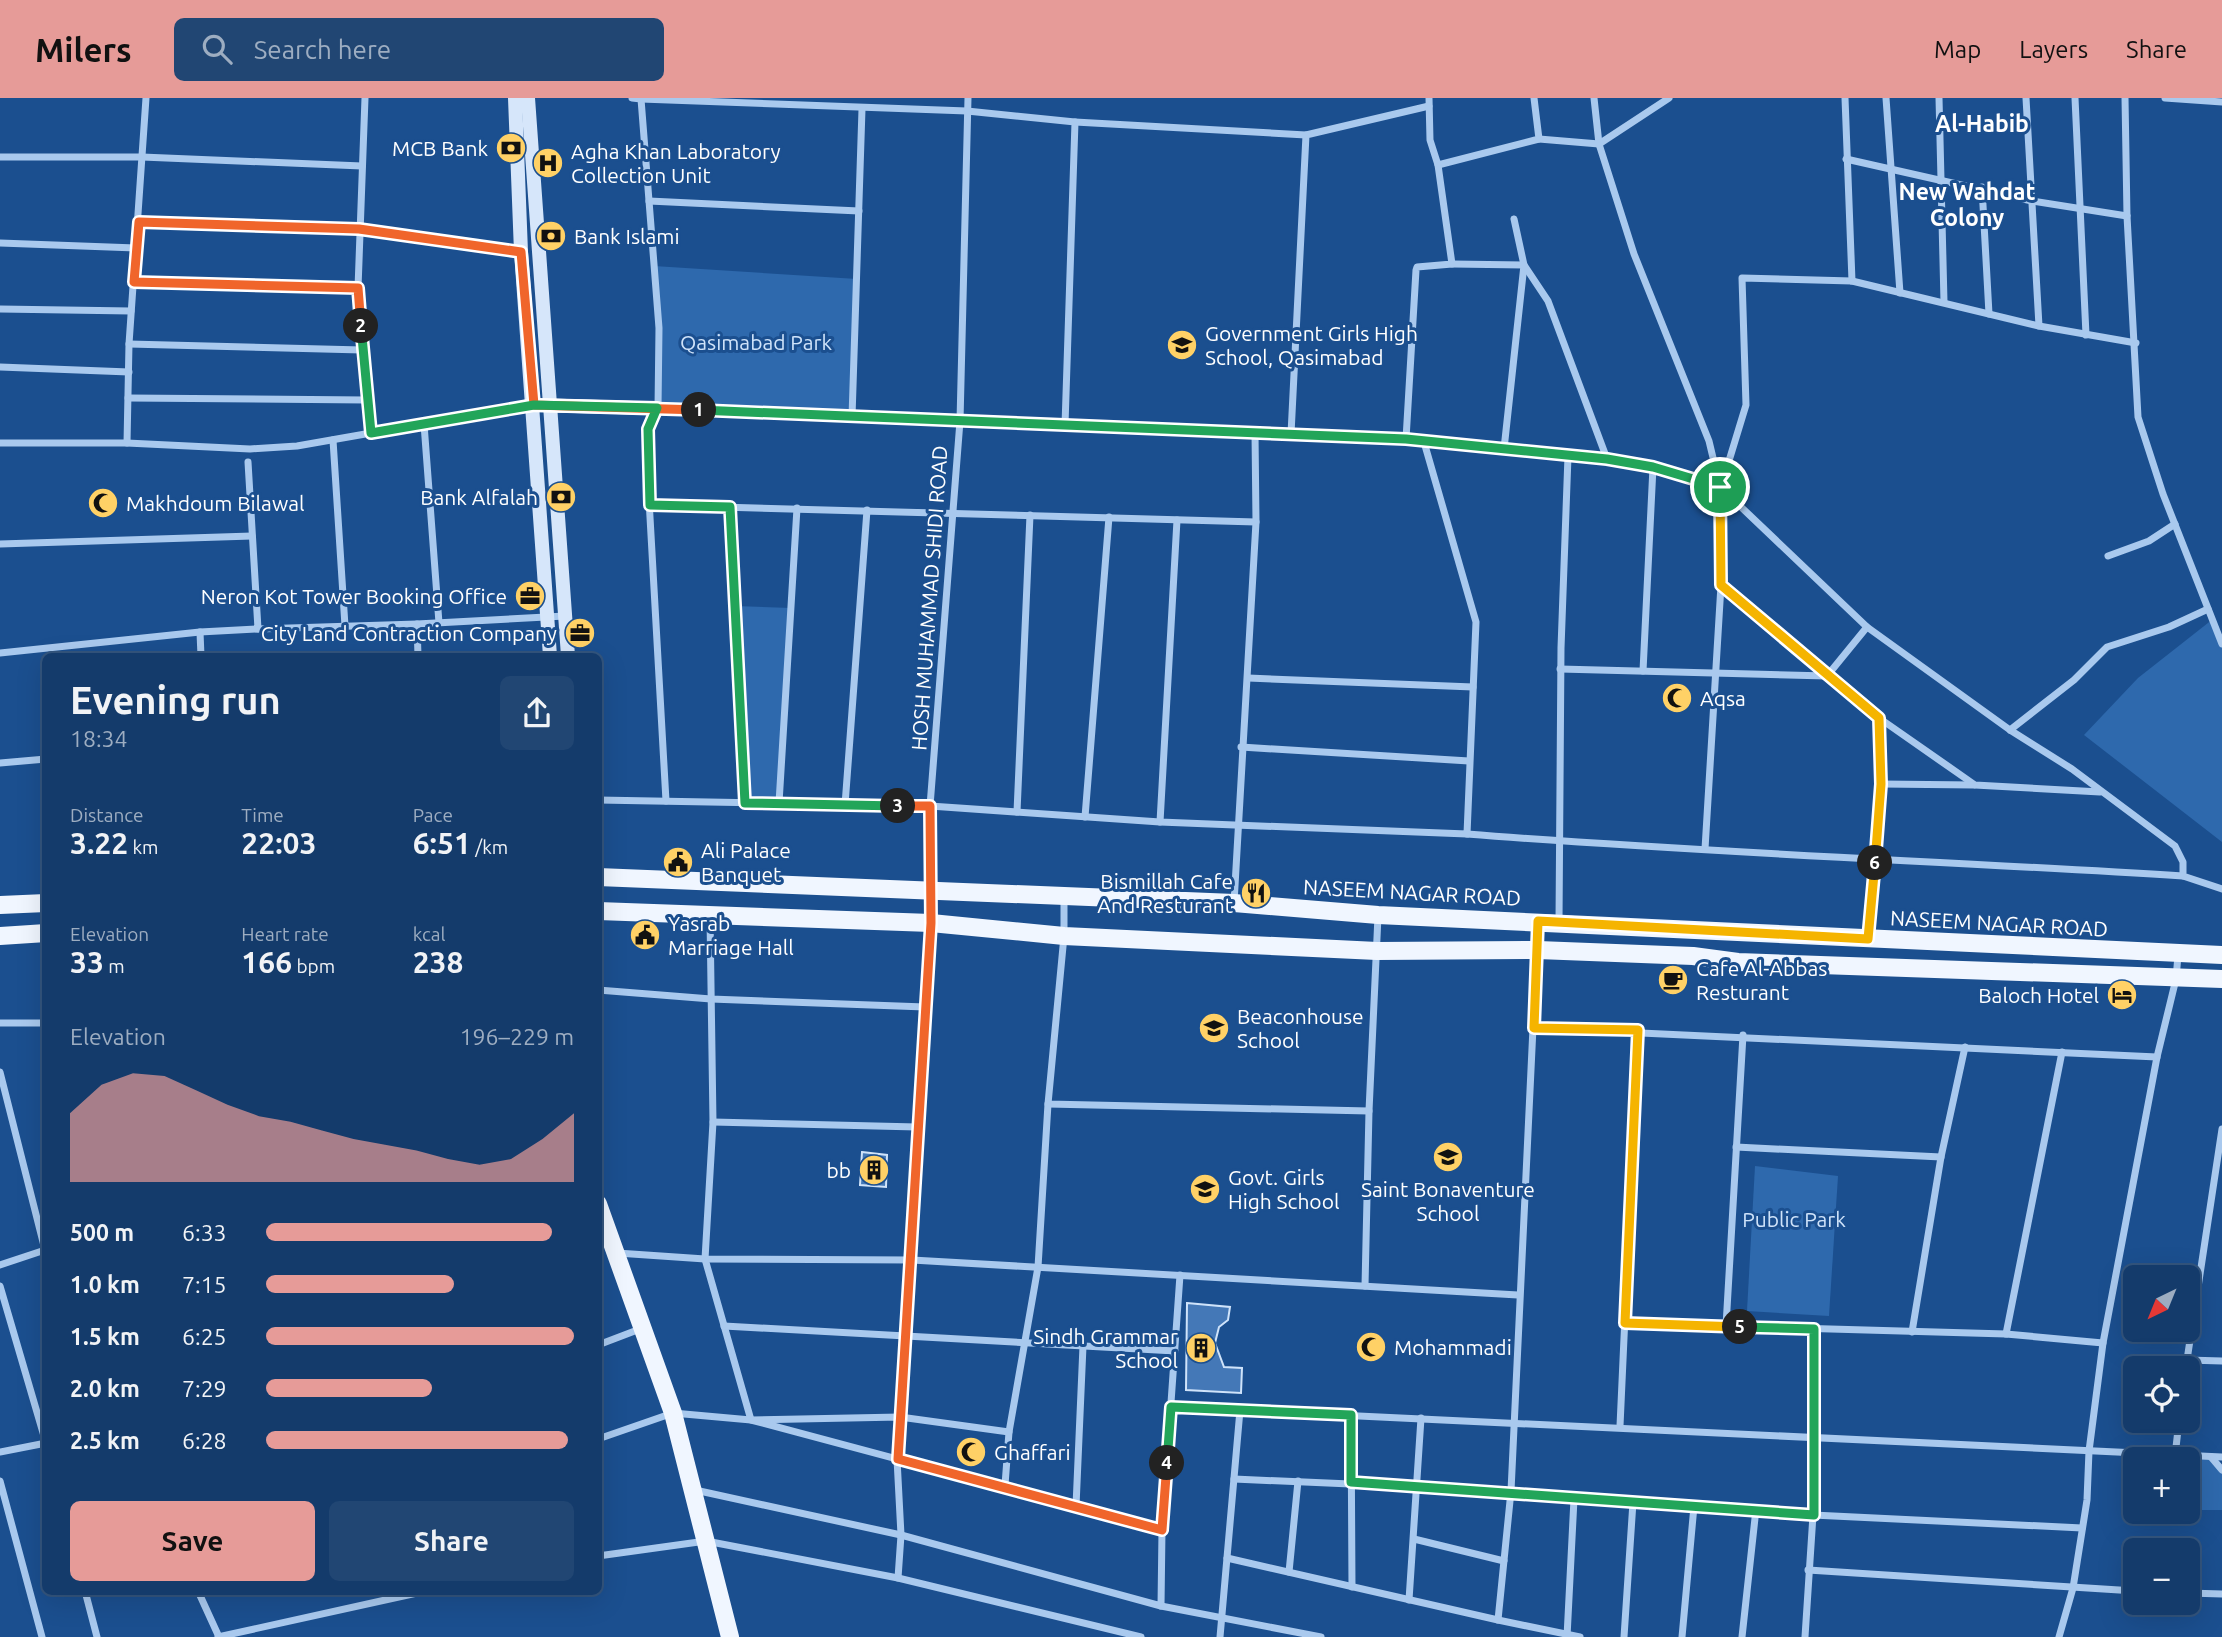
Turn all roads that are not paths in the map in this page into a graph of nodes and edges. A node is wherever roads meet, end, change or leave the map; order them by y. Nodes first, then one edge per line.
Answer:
1 (146, 98) edge
2 (365, 98) edge
3 (515, 98) edge
4 (528, 98) edge
5 (632, 98) edge
6 (840, 98) edge
7 (968, 98) edge
8 (1535, 98) edge
9 (1594, 98) edge
10 (1669, 98) edge
11 (1845, 98) edge
12 (1886, 98) edge
13 (1939, 98) edge
14 (2026, 98) edge
15 (2075, 98) edge
16 (2125, 98) edge
17 (2165, 98) edge
18 (641, 99) edge
19 (1429, 102) edge
20 (2222, 102) edge
21 (839, 109) junction
22 (862, 109) junction
23 (967, 111) junction
24 (1075, 122) junction
25 (1306, 135) junction
26 (1539, 139) junction
27 (1599, 144) junction
28 (0, 157) edge
29 (142, 157) junction
30 (1846, 159) junction
31 (1438, 165) junction
32 (362, 166) junction
33 (1891, 167) junction
34 (1939, 179) junction
35 (1982, 187) junction
36 (649, 201) junction
37 (2032, 201) junction
38 (2081, 209) junction
39 (859, 211) junction
40 (2127, 216) junction
41 (1514, 219) dead end
42 (139, 222) junction
43 (359, 229) junction
44 (0, 243) edge
45 (136, 248) junction
46 (521, 252) junction
47 (1452, 264) junction
48 (1524, 265) junction
49 (1852, 281) junction
50 (134, 282) junction
51 (358, 288) junction
52 (1900, 293) junction
53 (1944, 302) junction
54 (0, 309) edge
55 (131, 311) junction
56 (1989, 314) junction
57 (2039, 326) junction
58 (2086, 335) junction
59 (2136, 343) junction
60 (129, 344) junction
61 (362, 350) junction
62 (0, 367) edge
63 (128, 372) junction
64 (128, 398) junction
65 (366, 400) junction
66 (551, 404) junction
67 (534, 405) junction
68 (657, 408) junction
69 (852, 416) junction
70 (960, 421) junction
71 (424, 424) junction
72 (1065, 425) junction
73 (371, 433) junction
74 (1255, 433) junction
75 (1291, 434) junction
76 (1406, 439) junction
77 (332, 440) junction
78 (1424, 442) junction
79 (0, 443) edge
80 (127, 443) junction
81 (1504, 449) junction
82 (1568, 456) junction
83 (1607, 459) junction
84 (248, 462) dead end
85 (1653, 467) junction
86 (1720, 487) junction
87 (650, 505) junction
88 (730, 507) junction
89 (797, 509) junction
90 (867, 510) junction
91 (955, 512) junction
92 (1030, 514) junction
93 (1109, 517) junction
94 (1177, 520) junction
95 (1256, 522) junction
96 (2175, 524) junction
97 (252, 536) junction
98 (0, 544) edge
99 (2108, 556) dead end
100 (1721, 585) junction
101 (2208, 609) junction
102 (566, 616) junction
103 (549, 617) junction
104 (439, 623) junction
105 (417, 624) junction
106 (345, 626) junction
107 (1867, 627) junction
108 (258, 629) junction
109 (200, 632) junction
110 (2222, 644) edge
111 (0, 653) edge
112 (201, 653) edge
113 (418, 653) edge
114 (550, 653) edge
115 (568, 653) edge
116 (1560, 669) junction
117 (1643, 671) junction
118 (1713, 674) junction
119 (1827, 676) junction
120 (1248, 678) junction
121 (1473, 687) junction
122 (1879, 718) junction
123 (2010, 730) junction
124 (1241, 747) junction
125 (42, 759) edge
126 (1469, 761) junction
127 (0, 763) edge
128 (1881, 784) junction
129 (1975, 785) junction
130 (2101, 792) junction
131 (602, 800) edge
132 (666, 801) junction
133 (745, 803) junction
134 (779, 803) junction
135 (845, 805) junction
136 (930, 806) junction
137 (1017, 812) junction
138 (1085, 817) junction
139 (1160, 822) junction
140 (1239, 824) junction
141 (1467, 834) junction
142 (1560, 841) junction
143 (1705, 849) junction
144 (1876, 857) junction
145 (2183, 876) junction
146 (602, 877) edge
147 (2222, 889) edge
148 (929, 890) junction
149 (1064, 897) junction
150 (42, 902) edge
151 (1234, 903) junction
152 (0, 905) edge
153 (602, 911) edge
154 (1378, 915) junction
155 (710, 916) junction
156 (1538, 921) junction
157 (1559, 922) junction
158 (931, 923) junction
159 (42, 933) edge
160 (0, 936) edge
161 (1064, 936) junction
162 (1868, 939) junction
163 (1538, 950) junction
164 (1377, 951) junction
165 (2178, 955) junction
166 (2222, 955) edge
167 (2176, 979) junction
168 (2222, 979) edge
169 (602, 990) edge
170 (711, 999) junction
171 (925, 1007) junction
172 (0, 1023) edge
173 (42, 1023) edge
174 (1534, 1028) junction
175 (1638, 1030) junction
176 (1743, 1035) junction
177 (1965, 1047) junction
178 (2062, 1052) junction
179 (2157, 1057) junction
180 (0, 1072) edge
181 (1048, 1104) junction
182 (1369, 1111) junction
183 (713, 1122) junction
184 (917, 1127) junction
185 (2222, 1129) edge
186 (1735, 1147) junction
187 (1941, 1157) junction
188 (602, 1215) edge
189 (42, 1239) edge
190 (42, 1252) edge
191 (616, 1252) junction
192 (705, 1259) junction
193 (912, 1260) junction
194 (0, 1265) edge
195 (1038, 1267) junction
196 (1180, 1275) junction
197 (0, 1286) edge
198 (1365, 1286) junction
199 (1518, 1295) junction
200 (1625, 1323) junction
201 (724, 1326) junction
202 (1726, 1326) junction
203 (645, 1328) junction
204 (1814, 1329) junction
205 (1912, 1332) junction
206 (2006, 1334) junction
207 (906, 1336) junction
208 (1024, 1342) junction
209 (2103, 1343) junction
210 (602, 1344) edge
211 (1083, 1346) junction
212 (1174, 1350) junction
213 (2188, 1356) edge
214 (2222, 1361) edge
215 (2200, 1363) edge
216 (1171, 1407) junction
217 (1240, 1410) junction
218 (673, 1413) junction
219 (1351, 1415) junction
220 (900, 1417) junction
221 (1421, 1418) junction
222 (751, 1420) junction
223 (1514, 1422) junction
224 (1620, 1426) junction
225 (42, 1429) edge
226 (1009, 1432) junction
227 (1815, 1437) junction
228 (602, 1438) edge
229 (42, 1444) edge
230 (2088, 1451) junction
231 (0, 1452) edge
232 (2123, 1453) edge
233 (2200, 1456) edge
234 (2211, 1457) junction
235 (2222, 1457) edge
236 (898, 1459) junction
237 (2222, 1470) edge
238 (1234, 1479) junction
239 (0, 1481) edge
240 (1298, 1481) junction
241 (1351, 1482) junction
242 (1005, 1485) junction
243 (1419, 1488) junction
244 (692, 1490) junction
245 (1510, 1491) junction
246 (1574, 1499) junction
247 (1633, 1502) junction
248 (1076, 1506) junction
249 (1694, 1506) junction
250 (1756, 1509) junction
251 (1814, 1515) junction
252 (2082, 1528) junction
253 (1162, 1530) junction
254 (901, 1535) junction
255 (1414, 1539) junction
256 (706, 1541) junction
257 (602, 1555) edge
258 (1227, 1558) junction
259 (1504, 1561) junction
260 (1808, 1570) junction
261 (1289, 1572) junction
262 (898, 1578) junction
263 (1352, 1587) junction
264 (2073, 1588) junction
265 (2123, 1590) edge
266 (2200, 1593) edge
267 (2222, 1594) edge
268 (86, 1595) edge
269 (200, 1595) edge
270 (408, 1595) edge
271 (1409, 1601) junction
272 (1161, 1606) junction
273 (1222, 1616) junction
274 (1498, 1620) junction
275 (1567, 1636) edge
276 (42, 1637) edge
277 (97, 1637) edge
278 (219, 1637) edge
279 (719, 1637) edge
280 (730, 1637) edge
281 (1141, 1637) edge
282 (1220, 1637) edge
283 (1321, 1637) edge
284 (1580, 1637) edge
285 (1625, 1637) edge
286 (1682, 1637) edge
287 (1742, 1637) edge
288 (1805, 1637) edge
289 (2059, 1637) edge

1 - 29 street
2 - 32 street
3 - 46 main road
4 - 66 main road
5 - 18 street
6 - 21 street
7 - 23 street, HOSH MUHAMMAD SHIDI ROAD
8 - 26 street
9 - 27 street
10 - 27 street
11 - 30 street
12 - 33 street
13 - 34 street
14 - 37 street
15 - 38 street
16 - 40 street
17 - 20 street
18 - 21 street
18 - 36 street
19 - 25 street
19 - 31 street
21 - 22 street
22 - 23 street
22 - 39 street
23 - 24 street
23 - 70 street, HOSH MUHAMMAD SHIDI ROAD
24 - 25 street
24 - 72 street
25 - 75 street
26 - 27 street
26 - 31 street
27 - 86 street
28 - 29 street
29 - 32 street
29 - 42 street
30 - 33 street
30 - 49 street
31 - 47 street
32 - 43 street
33 - 34 street
33 - 52 street
34 - 35 street
34 - 53 street
35 - 37 street
35 - 56 street
36 - 39 street
36 - 68 street
37 - 38 street
37 - 57 street
38 - 40 street
38 - 58 street
39 - 69 street
40 - 59 street
41 - 48 street
42 - 43 street
42 - 45 street
43 - 46 street
43 - 51 street
44 - 45 street
45 - 50 street
46 - 67 main road
47 - 48 street
47 - 76 street
48 - 81 street
48 - 83 street
49 - 52 street
49 - 86 street
50 - 51 street
50 - 55 street
51 - 61 street
52 - 53 street
53 - 56 street
54 - 55 street
55 - 60 street
56 - 57 street
57 - 58 street
58 - 59 street
59 - 96 street
60 - 61 street
60 - 63 street
61 - 65 street
62 - 63 street
63 - 64 street
64 - 65 street
64 - 80 street
65 - 73 street
66 - 67 street
66 - 68 street
66 - 102 main road
67 - 71 street
67 - 103 main road
68 - 69 street
68 - 87 street
69 - 70 street
70 - 72 street
70 - 91 street, HOSH MUHAMMAD SHIDI ROAD
71 - 73 street
71 - 104 street
72 - 74 street
73 - 77 street
74 - 75 street
74 - 95 street
75 - 76 street
76 - 78 street
77 - 80 street
77 - 106 street
78 - 81 street
78 - 121 street
79 - 80 street
81 - 82 street
82 - 83 street
82 - 116 street
83 - 85 street
84 - 97 street
85 - 86 street
85 - 117 street
86 - 100 street
86 - 107 street
87 - 88 street
87 - 132 street
88 - 89 street
88 - 133 street
89 - 90 street
89 - 134 street
90 - 91 street
90 - 135 street
91 - 92 street
91 - 136 street, HOSH MUHAMMAD SHIDI ROAD
92 - 93 street
92 - 137 street
93 - 94 street
93 - 138 street
94 - 95 street
94 - 139 street
95 - 120 street
96 - 99 street
96 - 101 street
97 - 98 street
97 - 108 street
100 - 118 street
100 - 119 street
101 - 110 street
101 - 123 street
102 - 103 street
102 - 115 main road
103 - 104 street
103 - 114 main road
104 - 105 street
105 - 106 street
105 - 113 street
106 - 108 street
107 - 119 street
107 - 123 street
108 - 109 street
109 - 111 street
109 - 112 street
116 - 117 street
116 - 142 street
117 - 118 street
118 - 119 street
118 - 143 street
119 - 122 street
120 - 121 street
120 - 124 street
121 - 126 street
122 - 128 street
122 - 129 street
123 - 130 street
124 - 126 street
124 - 140 street
125 - 127 street
126 - 141 street
128 - 129 street
128 - 144 street
129 - 130 street
130 - 145 street
131 - 132 street
132 - 133 street
133 - 134 street
134 - 135 street
135 - 136 street
136 - 137 street
136 - 148 street, HOSH MUHAMMAD SHIDI ROAD
137 - 138 street
138 - 139 street
139 - 140 street
140 - 141 street
140 - 151 street
141 - 142 street
142 - 143 street
142 - 157 street
143 - 144 street
144 - 145 street
144 - 162 street
145 - 147 street
146 - 148 main road, NASEEM NAGAR ROAD
148 - 149 main road, NASEEM NAGAR ROAD
148 - 158 main road
149 - 151 main road, NASEEM NAGAR ROAD
149 - 161 street
150 - 152 main road
151 - 154 main road, NASEEM NAGAR ROAD
153 - 155 main road
154 - 156 main road, NASEEM NAGAR ROAD
154 - 164 street
155 - 158 main road
155 - 170 street
156 - 157 main road, NASEEM NAGAR ROAD
156 - 163 street
157 - 162 main road, NASEEM NAGAR ROAD
158 - 161 main road
158 - 171 street
159 - 160 main road
161 - 164 main road
161 - 181 street
162 - 165 main road, NASEEM NAGAR ROAD
163 - 164 main road
163 - 167 main road
163 - 174 street
164 - 182 street
165 - 166 main road, NASEEM NAGAR ROAD
165 - 167 street
167 - 168 main road
167 - 179 street
169 - 170 street
170 - 171 street
170 - 183 street
171 - 184 street
172 - 173 street
174 - 175 street
174 - 199 street
175 - 176 street
175 - 200 street
176 - 177 street
176 - 186 street
177 - 178 street
177 - 187 street
178 - 179 street
178 - 206 street
179 - 209 street
180 - 189 street
181 - 182 street
181 - 195 street
182 - 198 street
183 - 184 street
183 - 192 street
184 - 193 street
185 - 213 street
186 - 187 street
186 - 202 street
187 - 205 street
188 - 191 main road
190 - 194 street
191 - 192 street
191 - 203 main road
192 - 193 street
192 - 201 street
193 - 195 street
193 - 207 street
195 - 196 street
195 - 208 street
196 - 198 street
196 - 212 street
197 - 225 street
198 - 199 street
199 - 223 street
200 - 202 street
200 - 224 street
201 - 207 street
201 - 222 street
202 - 204 street
203 - 210 street
203 - 218 main road
204 - 205 street
204 - 227 street
205 - 206 street
206 - 209 street
207 - 208 street
207 - 220 street
208 - 211 street
208 - 226 street
209 - 230 street
211 - 212 street
211 - 248 street
212 - 216 street
214 - 215 street
216 - 217 street
216 - 253 street
217 - 219 street
217 - 238 street
218 - 222 street
218 - 228 street
218 - 244 main road
219 - 221 street
219 - 241 street
220 - 222 street
220 - 226 street
220 - 236 street
221 - 223 street
221 - 243 street
222 - 236 street
223 - 224 street
223 - 245 street
224 - 227 street
226 - 242 street
227 - 230 street
227 - 251 street
229 - 231 street
230 - 232 street
230 - 252 street
233 - 234 street
234 - 235 street
234 - 237 street
236 - 242 street
236 - 254 street
238 - 240 street
238 - 258 street
239 - 276 street
240 - 241 street
240 - 261 street
241 - 243 street
241 - 263 street
242 - 248 street
243 - 245 street
243 - 255 street
244 - 254 street
244 - 256 main road
245 - 246 street
245 - 259 street
246 - 247 street
246 - 275 street
247 - 249 street
247 - 285 street
248 - 253 street
249 - 250 street
249 - 286 street
250 - 251 street
250 - 287 street
251 - 252 street
251 - 260 street
252 - 264 street
253 - 272 street
254 - 262 street
254 - 272 street
255 - 259 street
255 - 271 street
256 - 257 street
256 - 262 street
256 - 279 main road
256 - 280 main road
258 - 261 street
258 - 273 street
259 - 274 street
260 - 264 street
260 - 288 street
261 - 263 street
262 - 281 street
263 - 271 street
264 - 265 street
264 - 289 street
266 - 267 street
268 - 277 street
269 - 278 street
270 - 278 street
271 - 274 street
272 - 273 street
273 - 282 street
273 - 283 street
274 - 275 street
275 - 284 street

